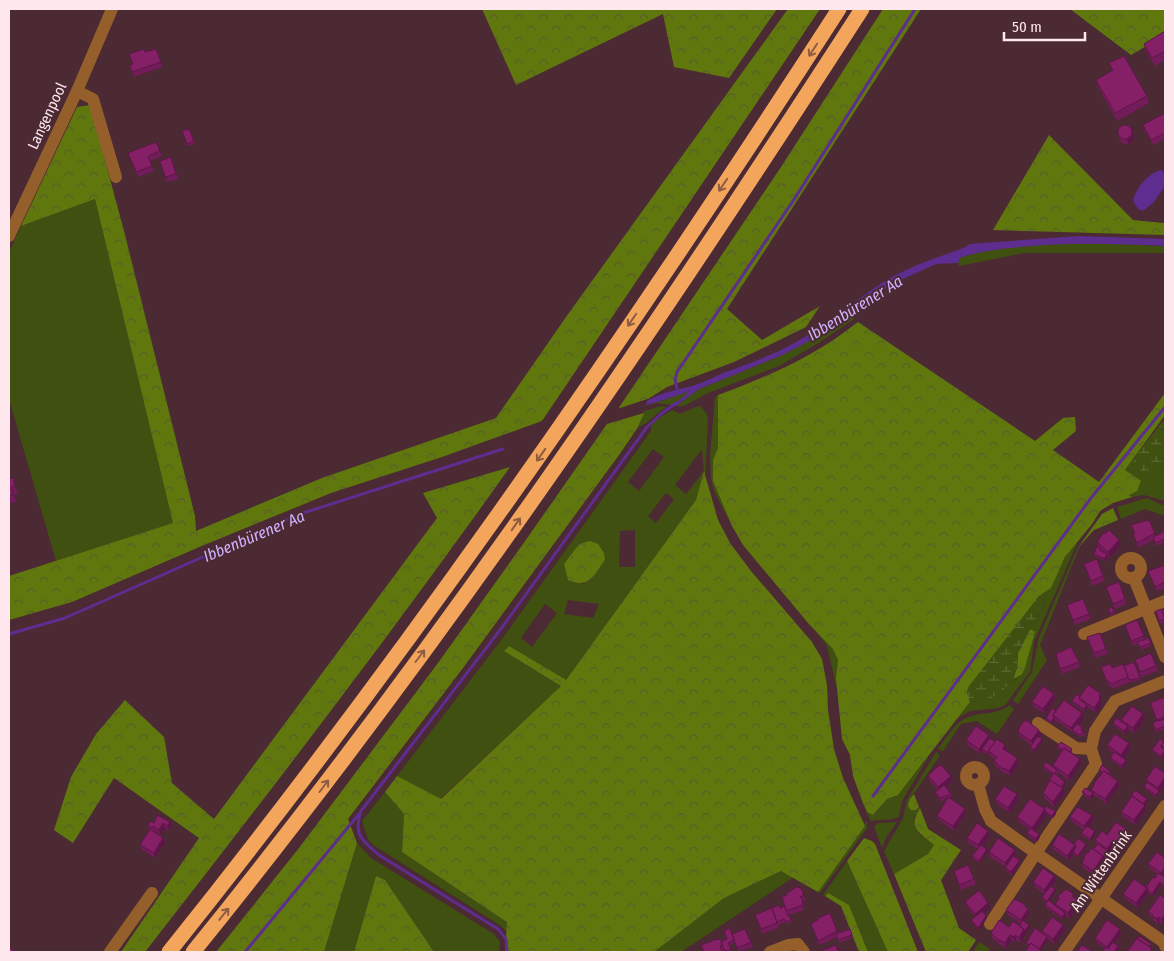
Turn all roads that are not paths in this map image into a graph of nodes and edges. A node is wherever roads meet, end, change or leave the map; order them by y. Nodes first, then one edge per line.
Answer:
1 (112, 9) edge
2 (839, 9) edge
3 (862, 9) edge
4 (77, 90) junction
5 (116, 177) dead end
6 (9, 236) edge
7 (1134, 578) dead end
8 (1165, 601) edge
9 (1146, 609) junction
10 (1084, 634) dead end
11 (1165, 656) edge
12 (1165, 681) edge
13 (1038, 723) dead end
14 (1091, 749) junction
15 (978, 784) dead end
16 (1165, 808) edge
17 (1036, 853) junction
18 (152, 893) dead end
19 (1102, 899) junction
20 (990, 924) dead end
21 (1165, 946) edge
22 (110, 952) edge
23 (169, 952) edge
24 (193, 952) edge
25 (770, 952) edge
26 (804, 952) edge
27 (1064, 952) edge

1 - 4 street, Langenpool
2 -> 23 highway
24 -> 3 highway
4 - 5 street
4 - 6 street, Langenpool
7 - 9 street
8 - 9 street
9 - 10 street
9 - 11 street
12 - 14 street
13 - 14 street
14 - 17 street
15 - 17 street
16 - 19 street, Am Wittenbrink
17 - 19 street
17 - 20 street
18 - 22 street
19 - 21 street
19 - 27 street, Am Wittenbrink
25 - 26 street

